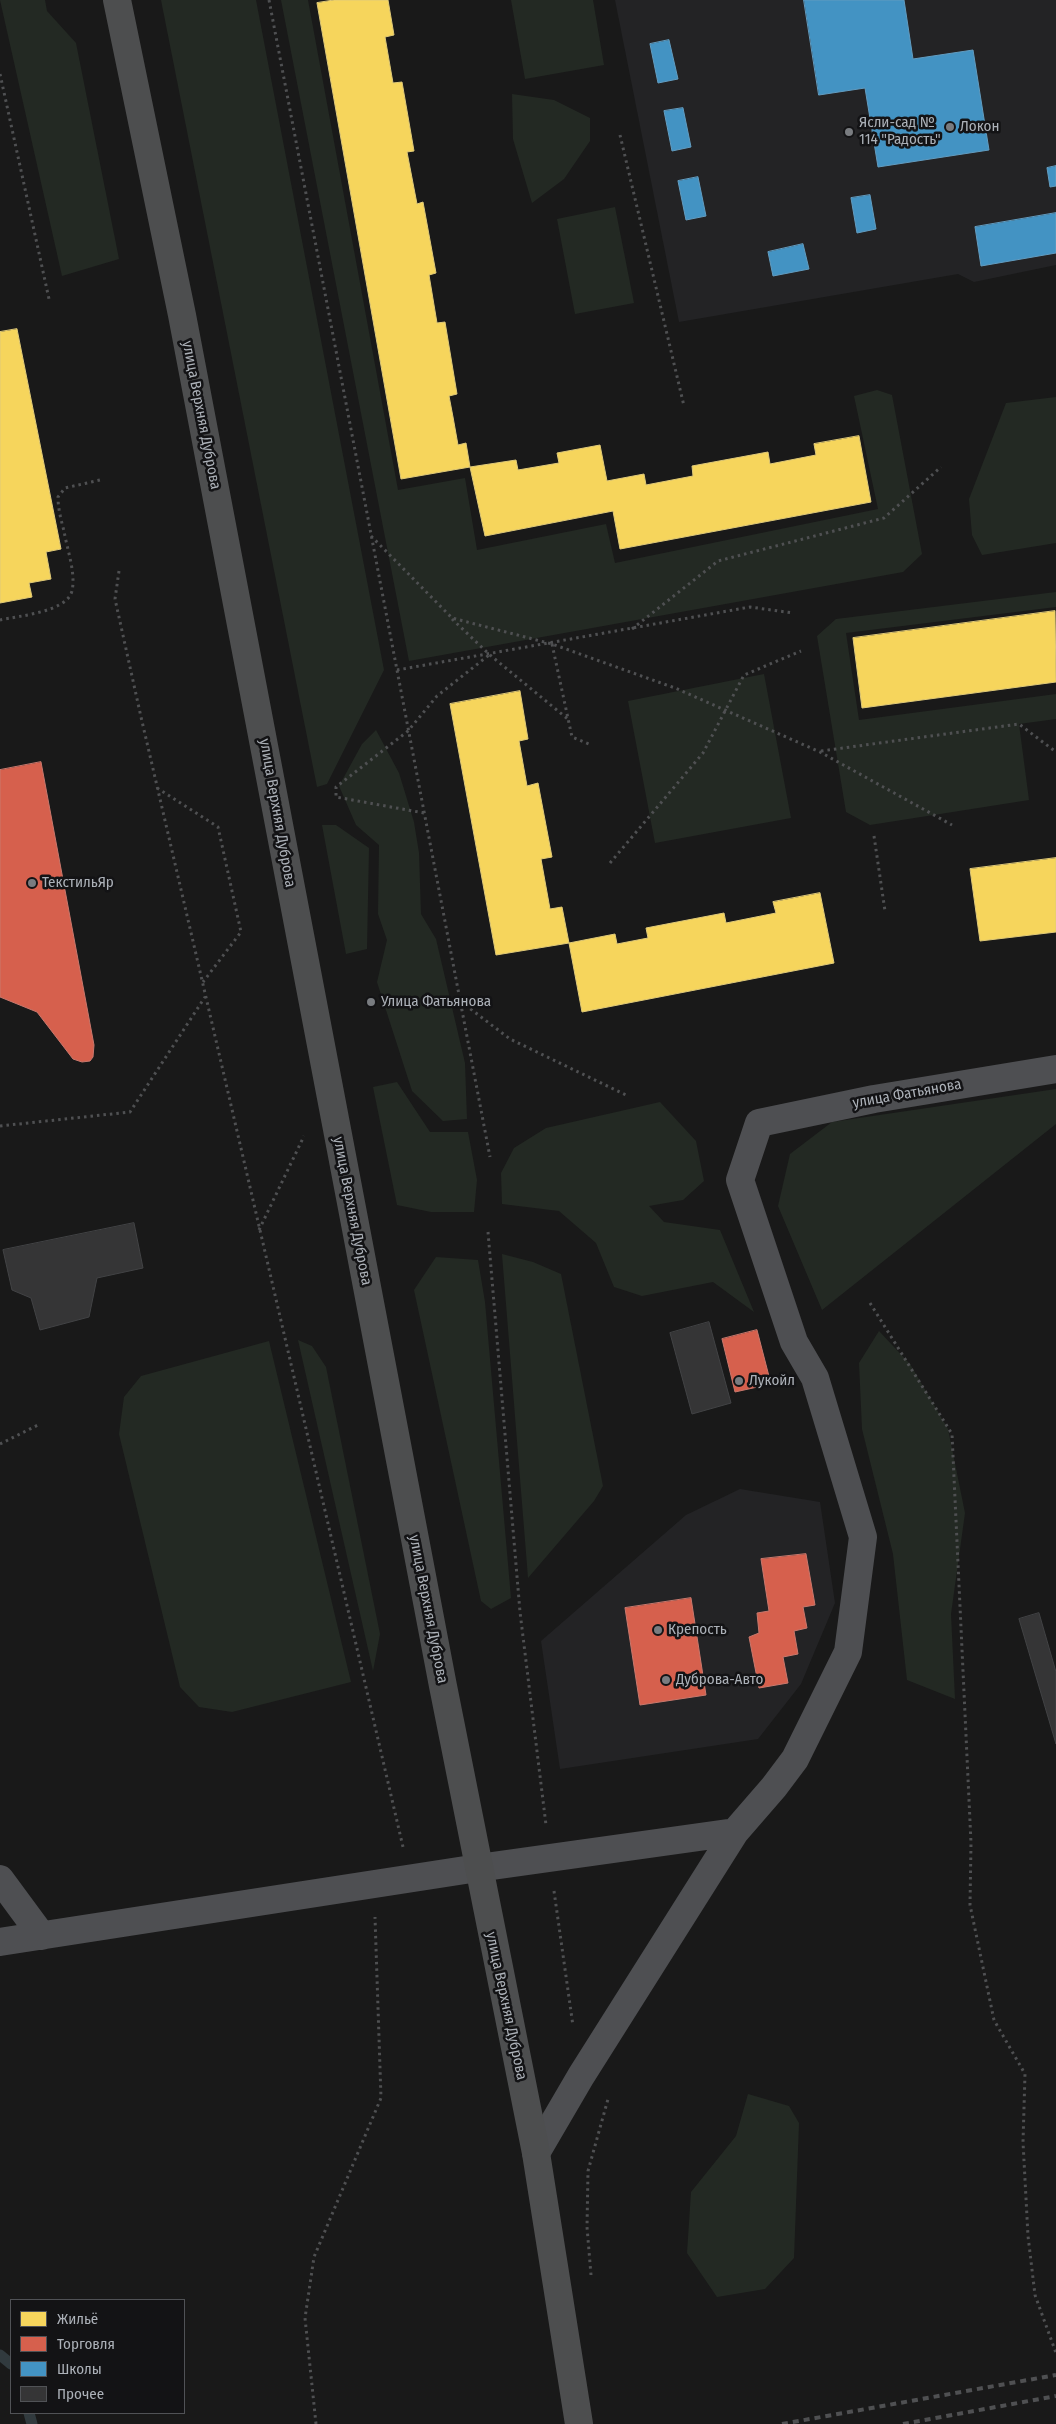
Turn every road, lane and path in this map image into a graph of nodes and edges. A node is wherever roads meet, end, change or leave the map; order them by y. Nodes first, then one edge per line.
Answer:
1 (117, 0) edge
2 (269, 0) edge
3 (0, 74) edge
4 (620, 134) dead end
5 (49, 299) dead end
6 (684, 406) dead end
7 (942, 467) dead end
8 (100, 480) dead end
9 (371, 536) junction
10 (119, 571) dead end
11 (793, 613) dead end
12 (452, 618) junction
13 (0, 620) edge
14 (632, 629) junction
15 (552, 644) junction
16 (801, 651) dead end
17 (490, 655) junction
18 (396, 670) junction
19 (725, 710) junction
20 (569, 720) junction
21 (408, 730) junction
22 (589, 744) dead end
23 (820, 752) junction
24 (1056, 752) edge
25 (157, 788) junction
26 (424, 814) junction
27 (952, 825) dead end
28 (874, 836) dead end
29 (610, 863) dead end
30 (885, 911) dead end
31 (202, 982) junction
32 (206, 996) junction
33 (460, 1001) junction
34 (1056, 1069) edge
35 (628, 1096) dead end
36 (0, 1126) edge
37 (300, 1143) dead end
38 (490, 1157) dead end
39 (259, 1230) junction
40 (488, 1232) dead end
41 (870, 1303) dead end
42 (40, 1424) dead end
43 (0, 1444) edge
44 (735, 1832) junction
45 (550, 1858) junction
46 (478, 1868) junction
47 (0, 1878) edge
48 (375, 1885) junction
49 (42, 1936) junction
50 (0, 1942) edge
51 (536, 2153) junction
52 (1056, 2353) edge
53 (316, 2424) edge
54 (579, 2424) edge

1 - 46 main road, улица Верхняя Дуброва
2 - 9 path
3 - 5 path
4 - 6 path
7 - 14 path
8 - 13 path
9 - 12 path
9 - 18 path
10 - 25 path
11 - 14 path
12 - 15 path
12 - 17 path
14 - 15 path
15 - 17 path
15 - 19 path
15 - 20 path
16 - 19 path
17 - 18 path
17 - 20 path
17 - 21 path
18 - 21 path
19 - 23 path
19 - 29 path
20 - 22 path
21 - 26 path
21 - 26 path
23 - 24 path
23 - 27 path
25 - 31 path
25 - 31 path
26 - 33 path
28 - 30 path
31 - 32 path
32 - 36 path
32 - 39 path
33 - 35 path
33 - 38 path
34 - 44 street, улица Фатьянова
37 - 39 path
39 - 48 path
40 - 45 path
41 - 52 path
42 - 43 path
44 - 45 street
44 - 51 street
45 - 46 street
46 - 48 street
46 - 51 main road, улица Верхняя Дуброва
47 - 49 street
48 - 49 street
48 - 53 path
49 - 50 street
51 - 54 main road, улица Верхняя Дуброва

